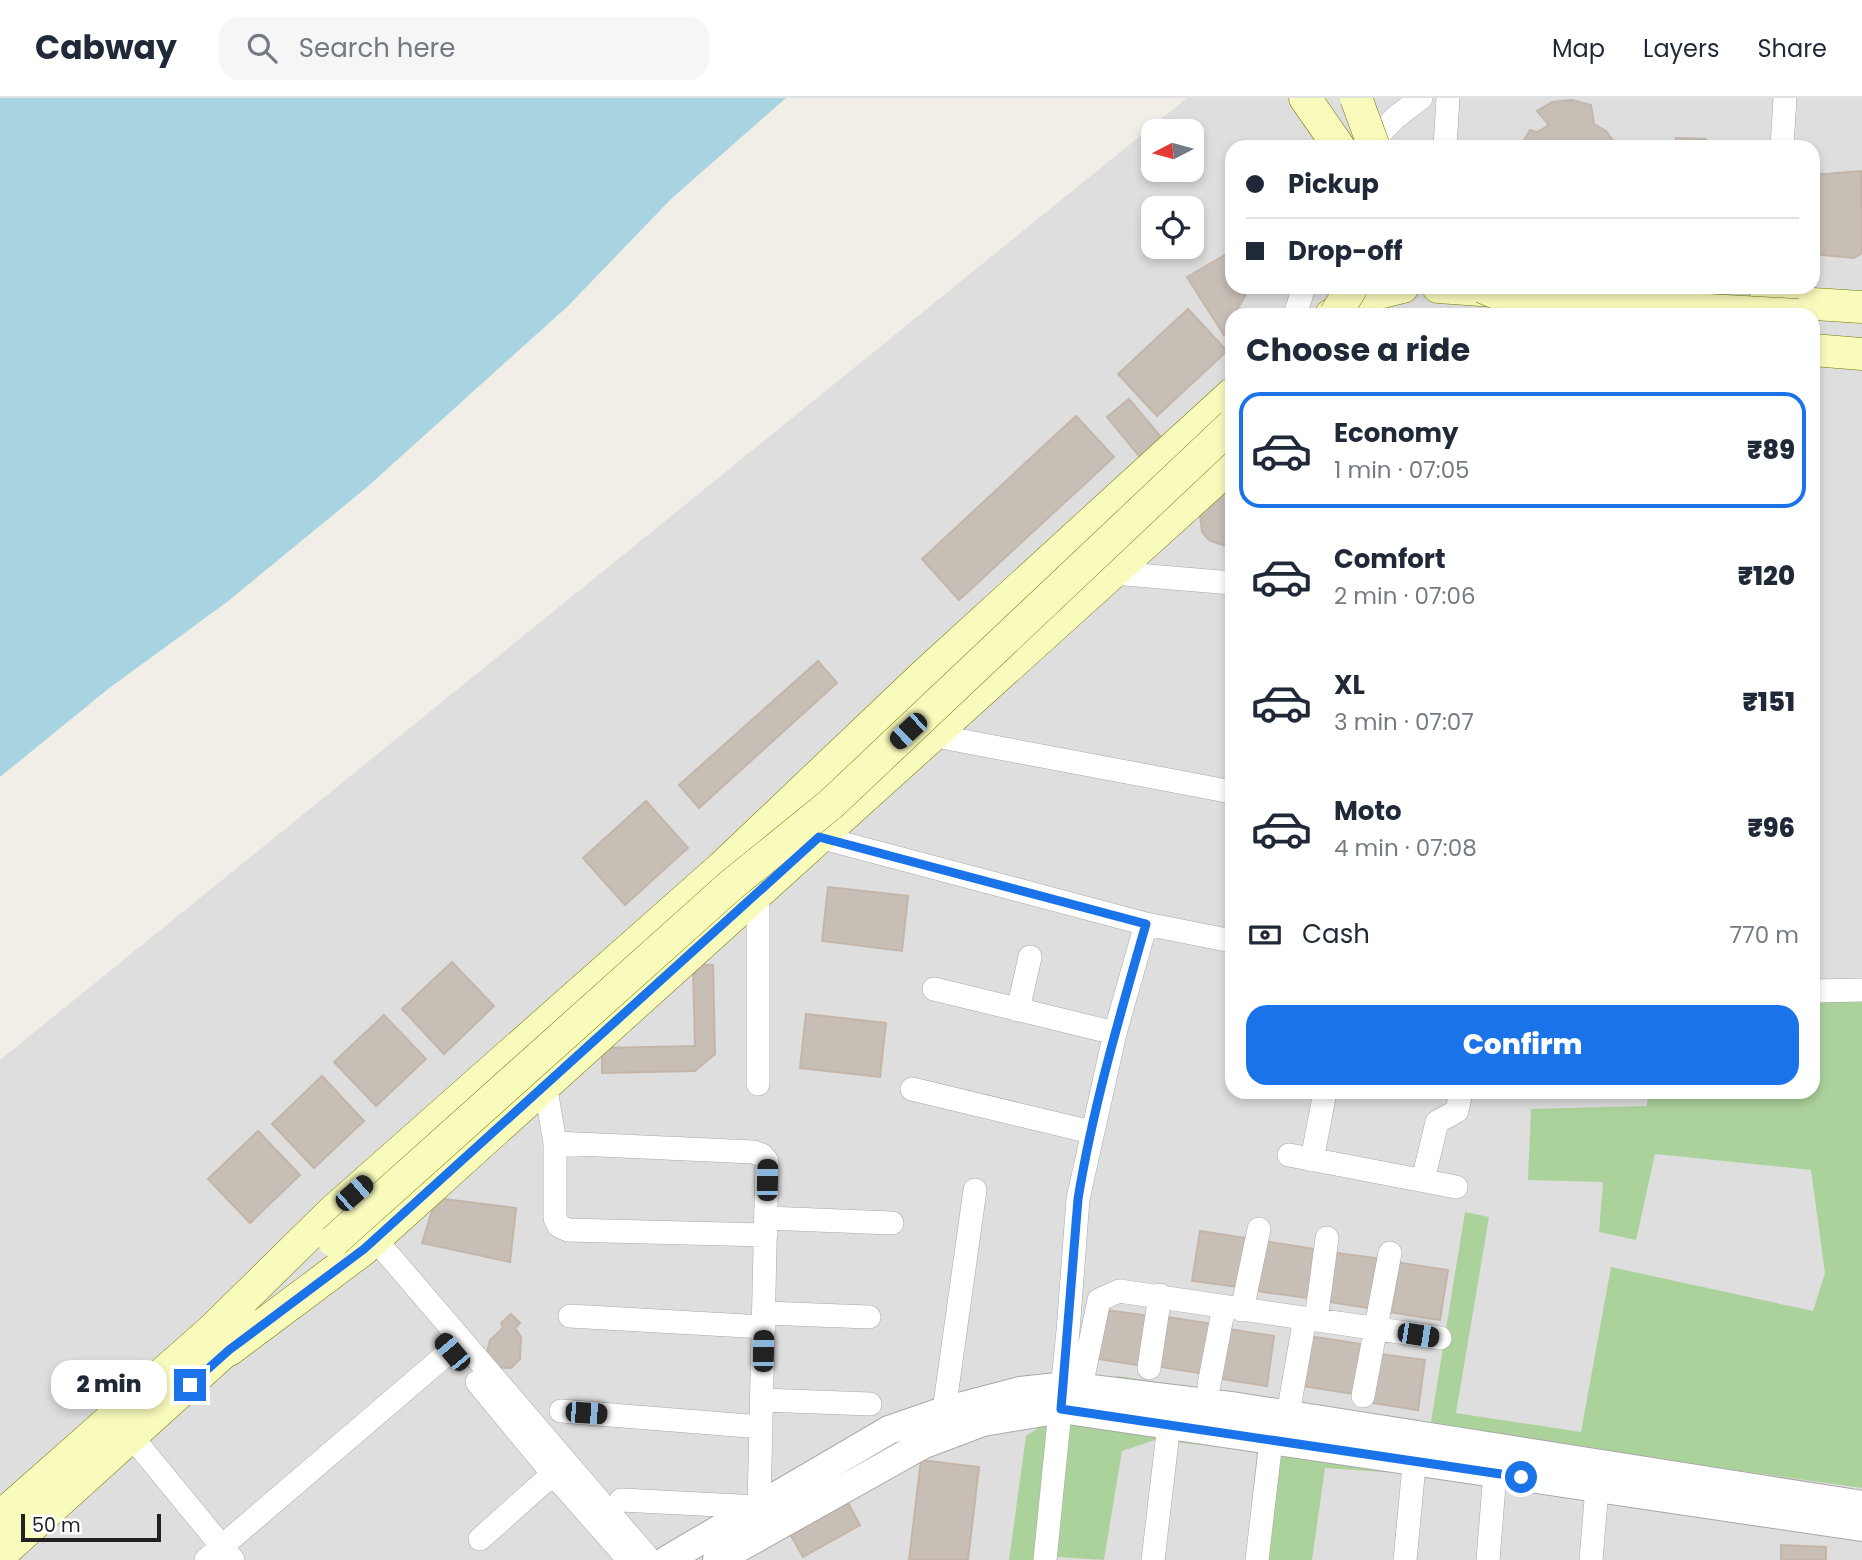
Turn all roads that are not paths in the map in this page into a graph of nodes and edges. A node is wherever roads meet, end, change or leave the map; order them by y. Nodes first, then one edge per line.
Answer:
1 (1303, 98) edge
2 (1331, 98) edge
3 (1356, 98) edge
4 (1421, 98) edge
5 (1448, 98) edge
6 (1786, 98) edge
7 (1320, 140) edge
8 (1334, 140) edge
9 (1357, 140) edge
10 (1371, 140) edge
11 (1374, 140) edge
12 (1445, 140) edge
13 (1783, 140) edge
14 (1374, 294) edge
15 (1498, 294) edge
16 (1532, 294) edge
17 (1541, 294) edge
18 (1633, 294) edge
19 (1645, 298) junction
20 (1780, 301) edge
21 (1862, 307) edge
22 (1346, 308) edge
23 (1535, 308) edge
24 (1820, 316) edge
25 (1862, 318) edge
26 (1820, 330) edge
27 (1862, 333) edge
28 (1820, 351) edge
29 (1862, 354) edge
30 (1225, 400) edge
31 (1225, 416) edge
32 (1225, 432) edge
33 (1225, 472) edge
34 (1112, 573) junction
35 (1225, 582) edge
36 (932, 735) junction
37 (1225, 791) edge
38 (819, 837) junction
39 (747, 843) junction
40 (722, 867) junction
41 (754, 895) junction
42 (1146, 924) junction
43 (1225, 940) edge
44 (1030, 957) dead end
45 (934, 989) dead end
46 (1862, 989) edge
47 (1820, 991) edge
48 (1018, 1010) junction
49 (1115, 1033) junction
50 (545, 1084) junction
51 (758, 1084) dead end
52 (912, 1089) dead end
53 (1324, 1099) edge
54 (1460, 1099) edge
55 (1091, 1132) junction
56 (555, 1143) junction
57 (1289, 1155) dead end
58 (1312, 1160) junction
59 (1423, 1180) junction
60 (1457, 1187) dead end
61 (975, 1190) dead end
62 (892, 1223) dead end
63 (766, 1227) junction
64 (1259, 1229) dead end
65 (1326, 1238) dead end
66 (369, 1244) junction
67 (1390, 1253) dead end
68 (1160, 1296) junction
69 (1233, 1308) junction
70 (570, 1317) dead end
71 (870, 1317) dead end
72 (1310, 1319) junction
73 (764, 1320) junction
74 (1376, 1328) junction
75 (1440, 1338) dead end
76 (457, 1347) junction
77 (229, 1350) junction
78 (1149, 1368) dead end
79 (1209, 1385) dead end
80 (1068, 1394) junction
81 (1363, 1396) dead end
82 (762, 1400) junction
83 (870, 1404) dead end
84 (944, 1411) junction
85 (561, 1412) dead end
86 (1278, 1422) junction
87 (1169, 1424) junction
88 (761, 1427) junction
89 (132, 1437) junction
90 (1416, 1448) junction
91 (559, 1468) junction
92 (1495, 1473) junction
93 (1597, 1488) junction
94 (621, 1500) dead end
95 (1862, 1504) edge
96 (0, 1517) edge
97 (766, 1519) junction
98 (1862, 1527) edge
99 (480, 1539) dead end
100 (0, 1555) edge
101 (221, 1555) edge
102 (629, 1560) edge
103 (650, 1560) edge
104 (667, 1560) edge
105 (718, 1560) edge
106 (1045, 1560) edge
107 (1153, 1560) edge
108 (1257, 1560) edge
109 (1405, 1560) edge
110 (1488, 1560) edge
111 (1591, 1560) edge

1 - 7 main road
1 - 8 main road
2 - 9 main road
3 - 10 main road, bridge
4 - 11 street
5 - 12 street
6 - 13 street
14 - 22 main road
15 - 23 main road, bridge
16 - 19 main road
17 - 20 main road, bridge
18 - 19 street
19 - 20 main road
20 - 21 main road
24 - 25 main road
26 - 27 main road
28 - 29 main road
30 - 39 main road
31 - 39 main road
32 - 77 main road, bridge
33 - 34 main road
34 - 35 street
34 - 36 main road
36 - 37 street
36 - 38 main road
38 - 41 main road
38 - 42 street
39 - 40 main road
40 - 41 main road
40 - 96 main road
41 - 50 main road
41 - 51 street
42 - 43 street
42 - 49 street
44 - 48 street
45 - 48 street
46 - 47 street
48 - 49 street
49 - 55 street
50 - 56 street
50 - 66 main road
52 - 55 street
53 - 58 street
54 - 59 street
55 - 80 street
56 - 63 street
56 - 63 street
57 - 58 street
58 - 59 street
59 - 60 street
61 - 84 street
62 - 63 street
63 - 73 street
64 - 69 street
65 - 72 street
66 - 76 street
66 - 77 main road
67 - 74 street
68 - 69 street
68 - 78 street
68 - 80 street
69 - 72 street
69 - 79 street
70 - 73 street
71 - 73 street
72 - 74 street
72 - 86 street
73 - 82 street
74 - 75 street
74 - 81 street
76 - 91 street
76 - 101 street
77 - 89 main road
80 - 84 street
80 - 86 street
80 - 87 street
80 - 97 street
80 - 106 street
82 - 83 street
82 - 88 street
84 - 97 street
85 - 88 street
86 - 87 street
86 - 90 street
86 - 108 street
87 - 107 street
88 - 97 street
89 - 100 main road
89 - 101 street
90 - 92 street
90 - 95 street
90 - 109 street
91 - 99 street
91 - 102 street
91 - 103 street
92 - 93 street
92 - 110 street
93 - 98 street
93 - 111 street
94 - 97 street
97 - 104 street
97 - 105 street

